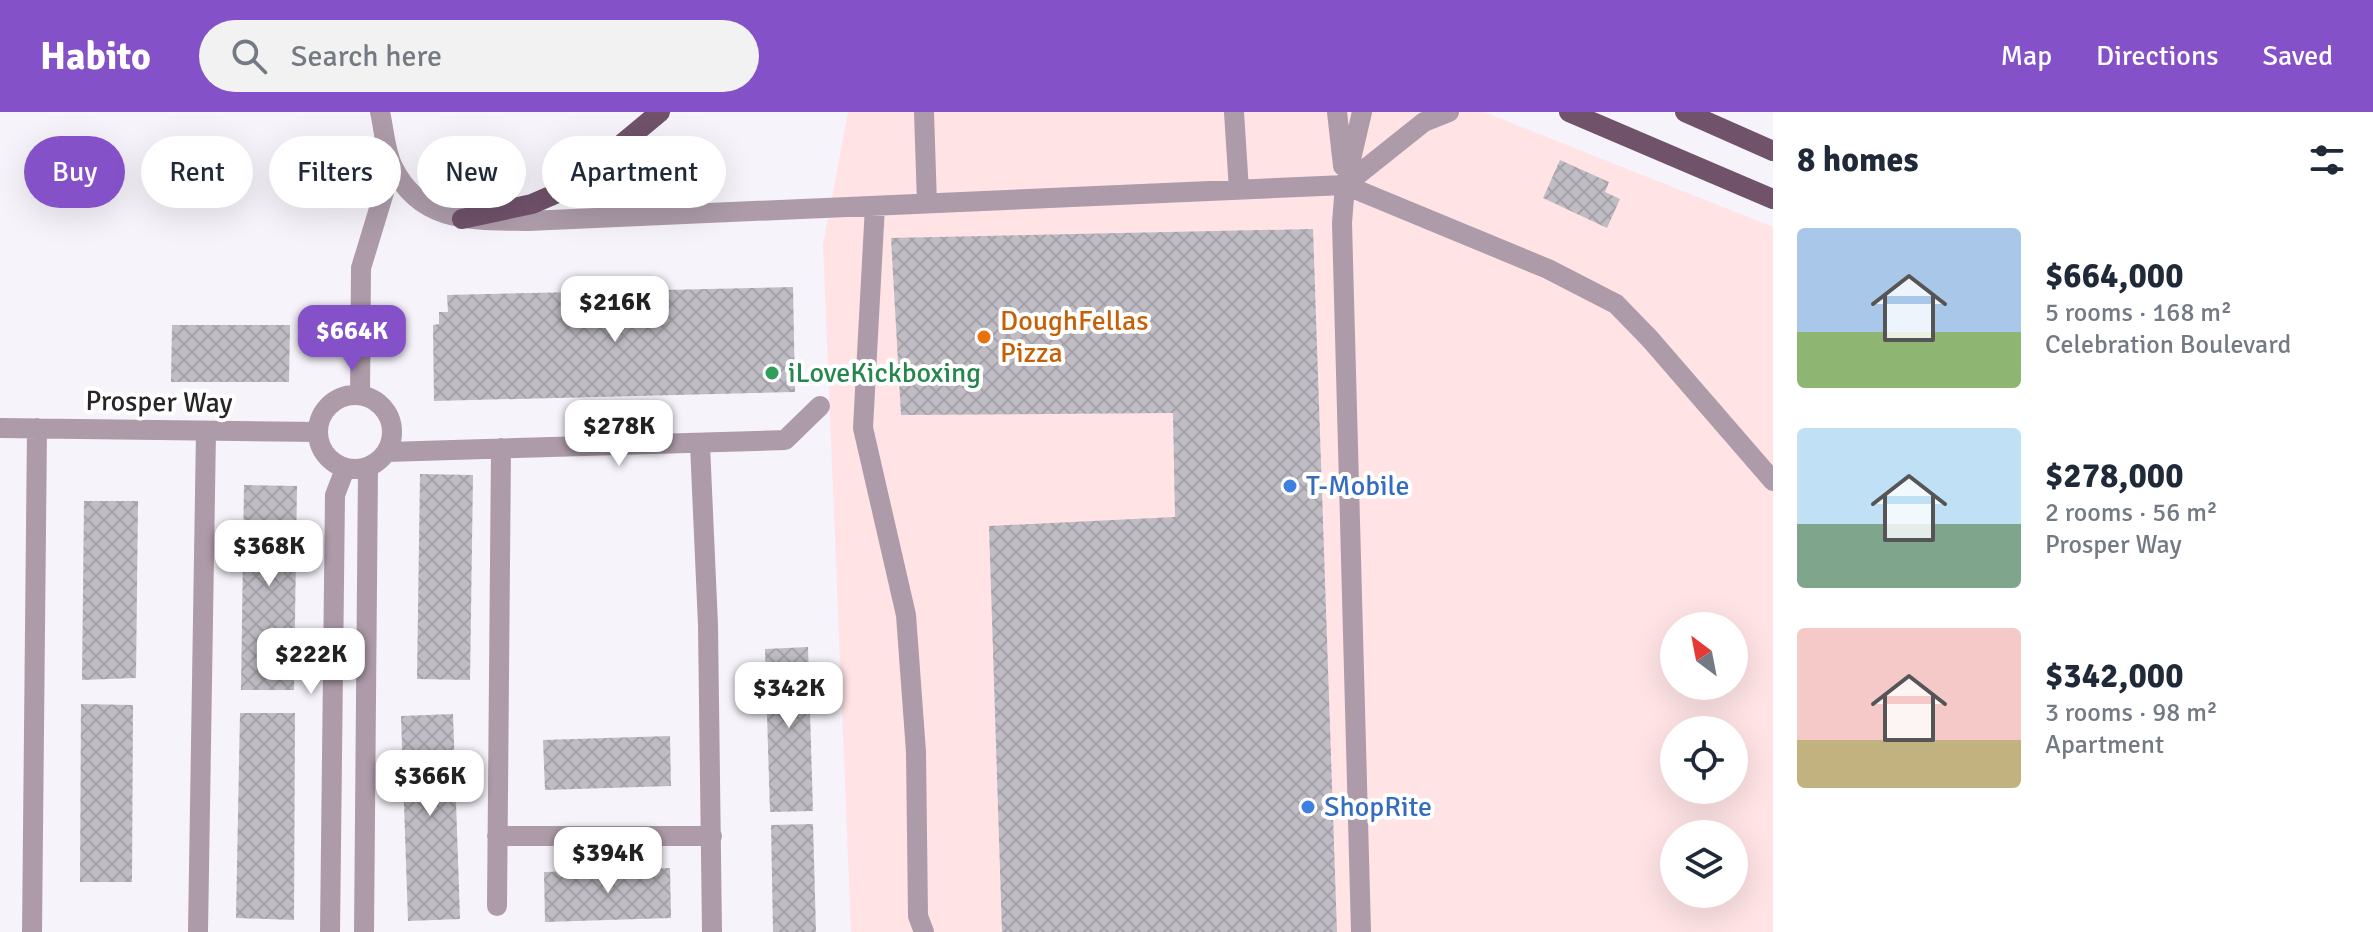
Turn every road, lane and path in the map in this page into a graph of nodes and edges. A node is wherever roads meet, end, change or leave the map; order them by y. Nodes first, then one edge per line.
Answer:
1 (380, 112) edge
2 (660, 112) edge
3 (924, 112) edge
4 (1234, 112) edge
5 (1337, 112) edge
6 (1362, 112) edge
7 (1449, 112) edge
8 (1569, 112) edge
9 (1685, 112) edge
10 (385, 136) edge
11 (1773, 151) edge
12 (401, 178) edge
13 (1345, 185) junction
14 (1239, 190) junction
15 (1773, 199) edge
16 (927, 204) junction
17 (875, 206) junction
18 (379, 208) edge
19 (462, 219) junction
20 (360, 395) junction
21 (820, 406) dead end
22 (0, 428) edge
23 (37, 428) junction
24 (206, 431) junction
25 (317, 432) junction
26 (700, 445) junction
27 (501, 448) junction
28 (387, 452) junction
29 (368, 468) junction
30 (345, 469) junction
31 (1773, 481) edge
32 (497, 836) junction
33 (712, 836) junction
34 (497, 906) dead end
35 (32, 932) edge
36 (198, 932) edge
37 (330, 932) edge
38 (364, 932) edge
39 (712, 932) edge
40 (924, 932) edge
41 (1361, 932) edge

1 - 10 street
2 - 19 main road
3 - 16 street
4 - 14 street
5 - 13 street
6 - 13 street
7 - 13 street
8 - 15 main road
9 - 11 main road
12 - 19 street
13 - 14 street
13 - 31 street
13 - 41 street
14 - 16 street
16 - 17 street
17 - 19 street
17 - 40 street
18 - 20 street
20 - 25 street
20 - 28 street
21 - 26 street
22 - 23 street, Prosper Way
23 - 24 street, Prosper Way
23 - 35 street
24 - 25 street, Prosper Way
24 - 36 street
25 - 30 street
26 - 27 street
26 - 33 street
27 - 28 street
27 - 32 street
28 - 29 street
29 - 30 street
29 - 38 street
30 - 37 street
32 - 33 street
32 - 34 street
33 - 39 street

